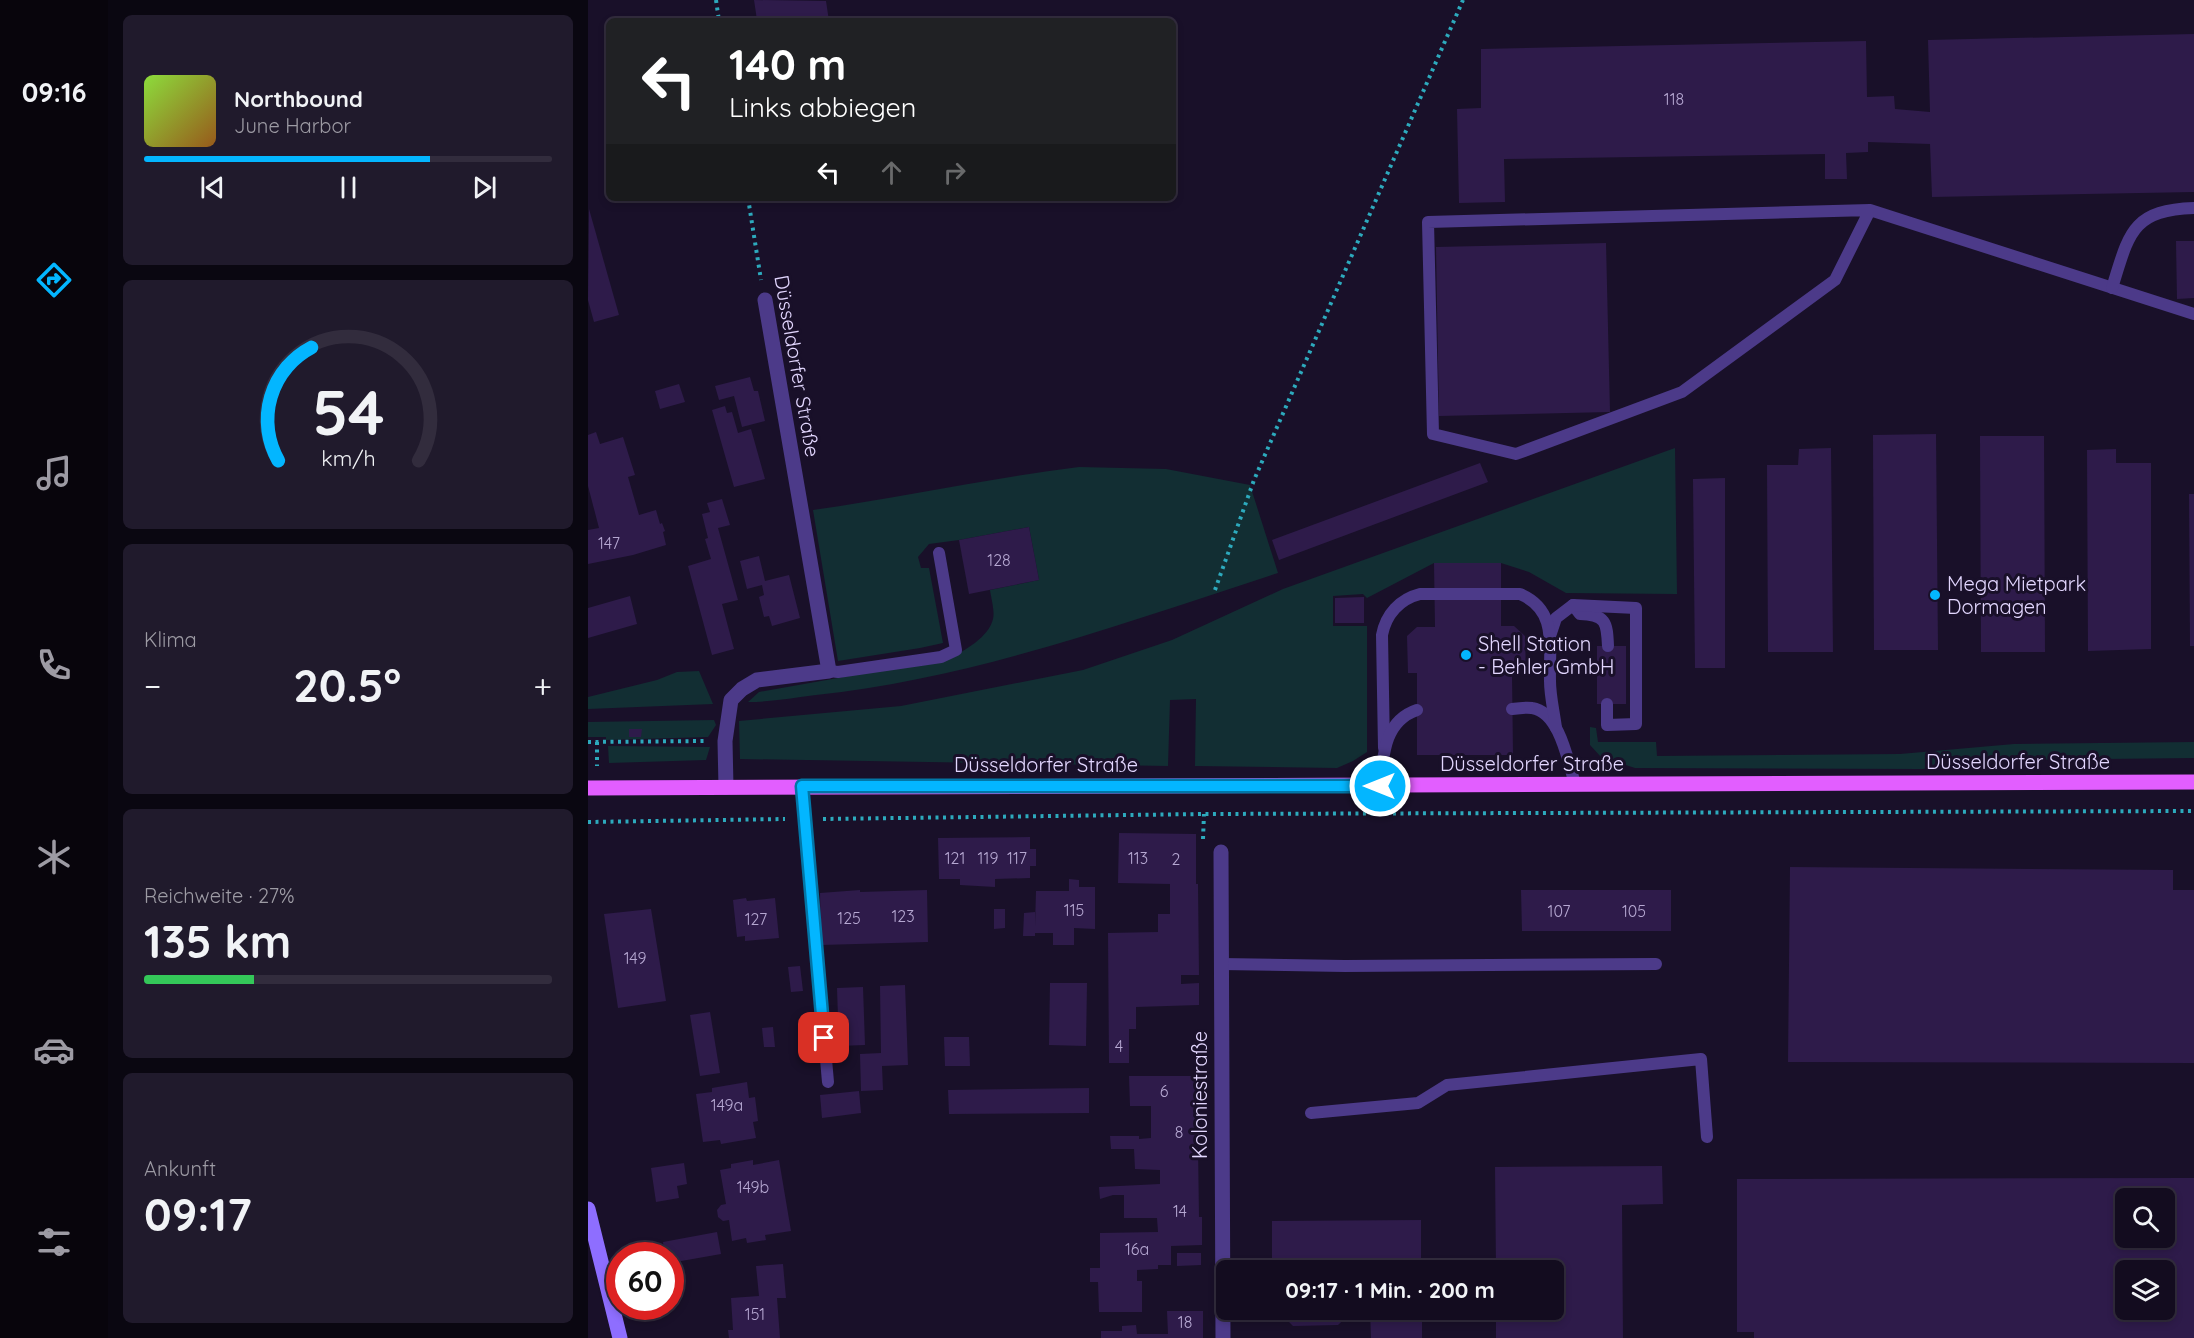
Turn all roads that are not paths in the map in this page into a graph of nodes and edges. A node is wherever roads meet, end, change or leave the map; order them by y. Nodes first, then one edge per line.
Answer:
1 (2194, 208) edge
2 (1870, 210) junction
3 (2112, 288) junction
4 (765, 300) road end
5 (2194, 314) edge
6 (939, 553) dead end
7 (1574, 605) junction
8 (1550, 637) junction
9 (1608, 646) dead end
10 (829, 671) junction
11 (1607, 704) dead end
12 (1512, 708) dead end
13 (1417, 710) dead end
14 (1556, 728) junction
15 (1384, 748) junction
16 (2194, 782) edge
17 (1575, 784) junction
18 (802, 786) junction
19 (1380, 786) junction
20 (726, 787) junction
21 (588, 788) edge
22 (1221, 852) road end
23 (1221, 964) junction
24 (1656, 964) dead end
25 (828, 1082) dead end
26 (1311, 1113) dead end
27 (1707, 1137) dead end
28 (588, 1209) edge
29 (620, 1338) edge
30 (1222, 1338) edge

1 - 3 lane
2 - 2 lane
2 - 3 lane
3 - 5 lane
4 - 10 street, Düsseldorfer Straße
6 - 10 lane
7 - 8 lane
7 - 9 lane
7 - 11 lane
8 - 14 lane
8 - 15 lane
10 - 20 street
12 - 14 lane
13 - 15 lane
14 - 17 lane
15 - 19 lane
16 - 17 main road, Düsseldorfer Straße
17 - 19 main road, Düsseldorfer Straße
18 - 19 main road, Düsseldorfer Straße
18 - 20 main road, Düsseldorfer Straße
18 - 25 lane
20 - 21 main road, Düsseldorfer Straße
22 - 23 street, Koloniestraße
23 - 24 lane
23 - 30 street, Koloniestraße
26 - 27 lane
28 - 29 street

